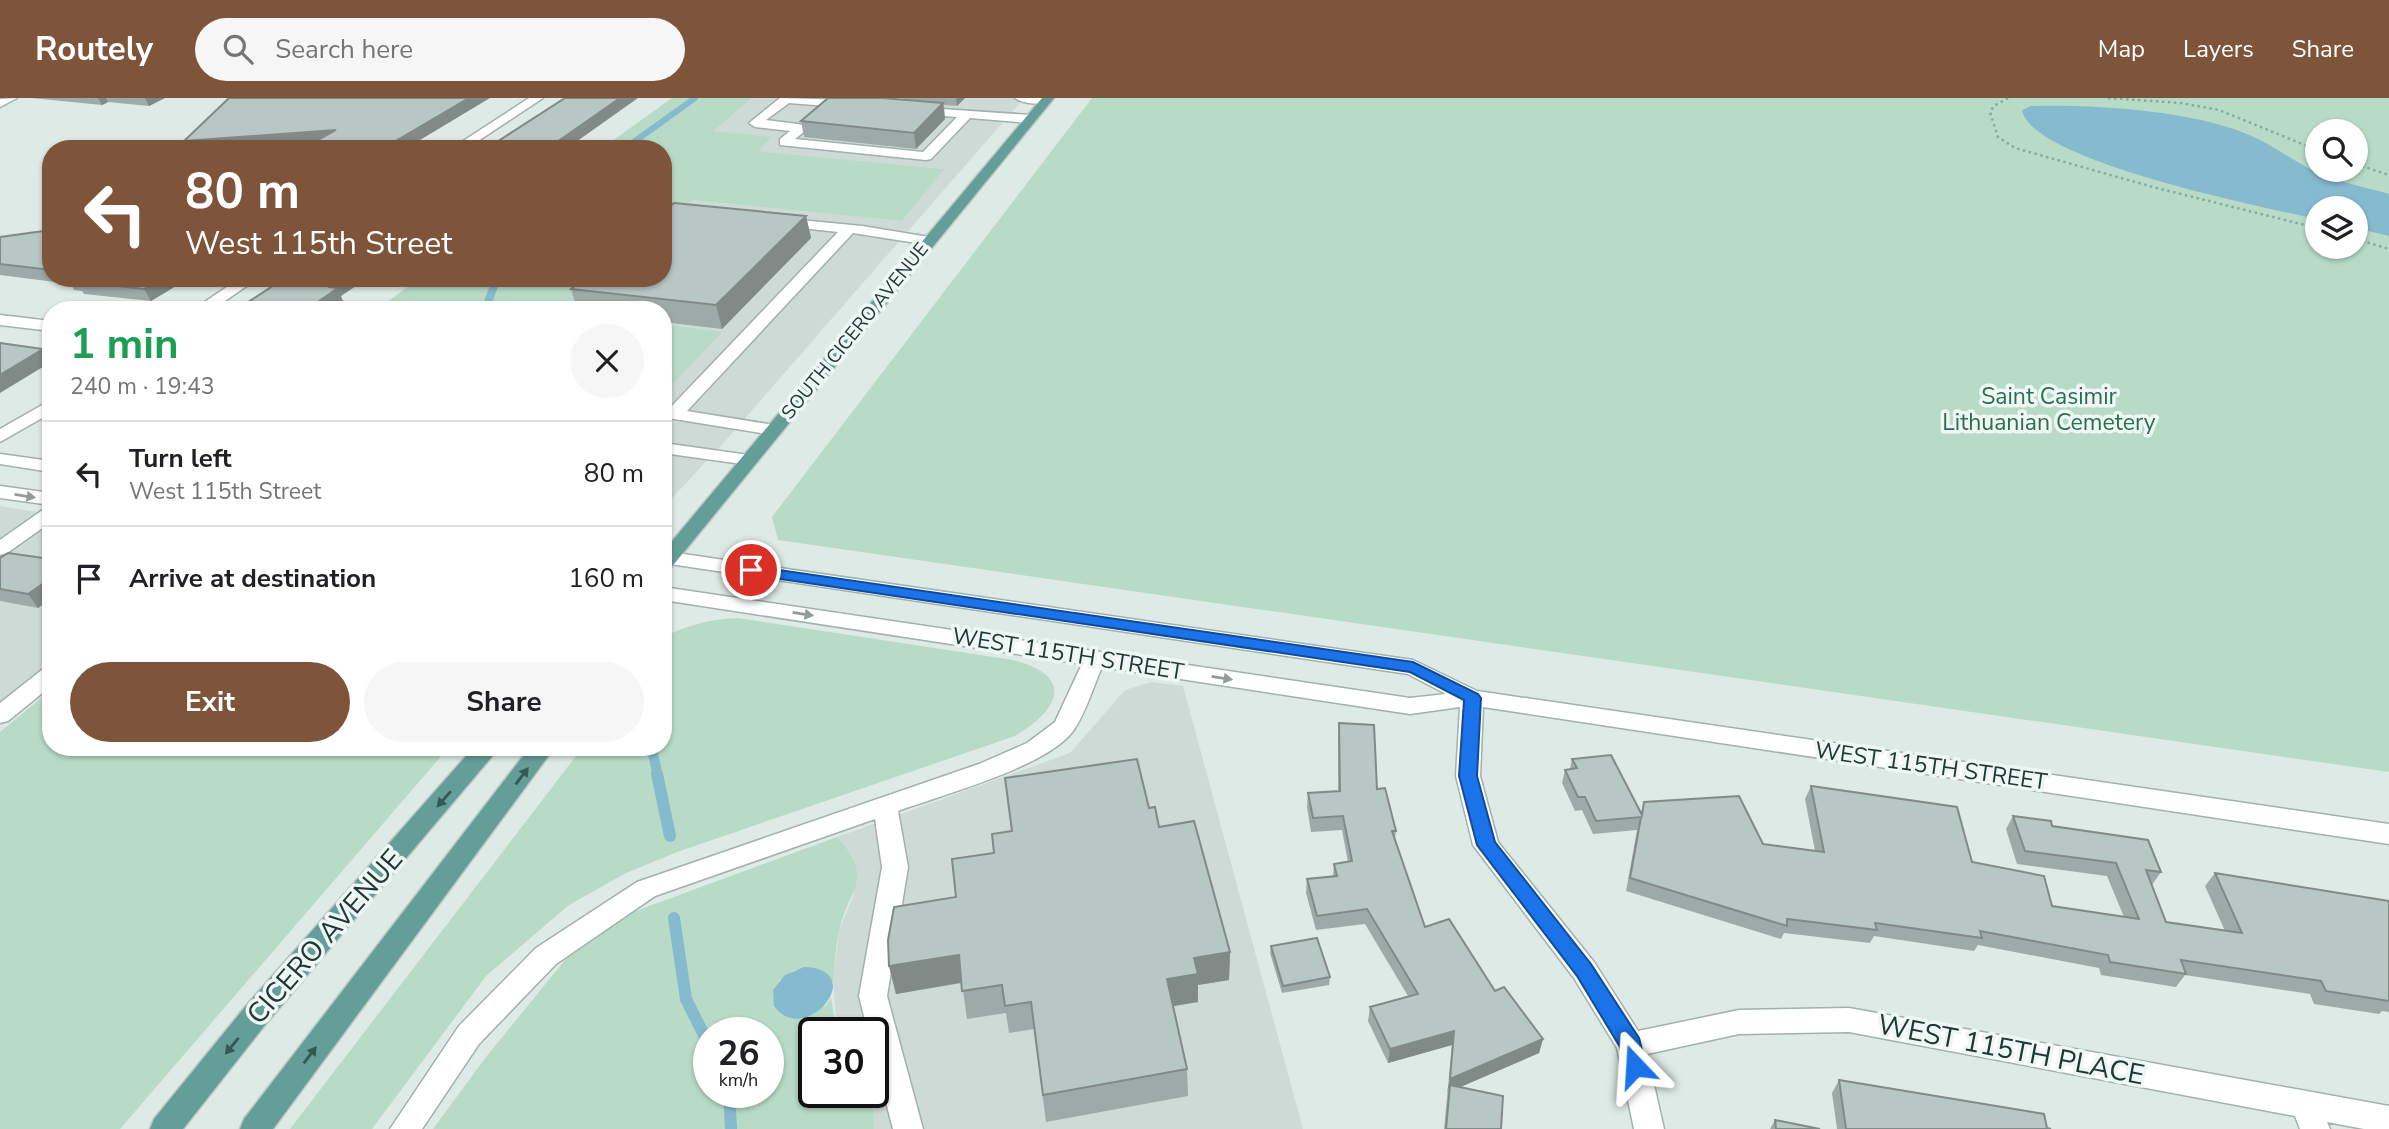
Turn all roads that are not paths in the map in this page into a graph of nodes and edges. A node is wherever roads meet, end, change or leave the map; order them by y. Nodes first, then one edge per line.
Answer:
1 (11, 98) edge
2 (537, 98) edge
3 (1021, 98) edge
4 (1047, 99) edge
5 (0, 103) edge
6 (869, 106) edge
7 (897, 108) edge
8 (967, 114) junction
9 (1031, 119) junction
10 (471, 140) edge
11 (759, 220) edge
12 (849, 229) junction
13 (929, 242) junction
14 (237, 287) edge
15 (215, 301) edge
16 (0, 320) edge
17 (42, 325) edge
18 (42, 411) edge
19 (672, 416) edge
20 (672, 422) edge
21 (774, 430) junction
22 (0, 437) edge
23 (672, 453) edge
24 (0, 459) edge
25 (749, 460) junction
26 (42, 466) edge
27 (0, 492) edge
28 (42, 498) edge
29 (42, 519) edge
30 (0, 549) edge
31 (672, 552) edge
32 (672, 561) edge
33 (672, 594) edge
34 (1095, 659) junction
35 (42, 681) edge
36 (1472, 698) junction
37 (0, 715) edge
38 (480, 756) edge
39 (536, 756) edge
40 (885, 806) junction
41 (2389, 834) edge
42 (1631, 1045) junction
43 (2310, 1117) edge
44 (2389, 1120) edge
45 (165, 1129) edge
46 (255, 1129) edge
47 (405, 1129) edge
48 (908, 1129) edge
49 (1650, 1129) edge

1 - 5 street
2 - 10 street
3 - 4 street
4 - 9 main road, SOUTH CICERO AVENUE
6 - 8 street
7 - 8 street
8 - 9 street
9 - 13 main road, SOUTH CICERO AVENUE
11 - 12 street
12 - 13 street
12 - 19 street
13 - 21 main road, SOUTH CICERO AVENUE
14 - 15 street
16 - 17 street
18 - 22 street
20 - 21 street
21 - 25 main road, SOUTH CICERO AVENUE
23 - 25 street
24 - 26 street
25 - 31 main road, SOUTH CICERO AVENUE
27 -> 28 street
29 - 30 street
32 - 36 street, WEST 115TH STREET
33 -> 34 street, WEST 115TH STREET
34 -> 36 street, WEST 115TH STREET
34 - 40 street
35 - 37 street
36 - 41 street, WEST 115TH STREET
36 - 42 street
38 -> 45 main road, CICERO AVENUE
46 -> 39 main road
40 - 47 street
40 - 48 street
42 - 43 street, WEST 115TH PLACE
42 - 49 street
43 - 44 street, WEST 115TH PLACE

